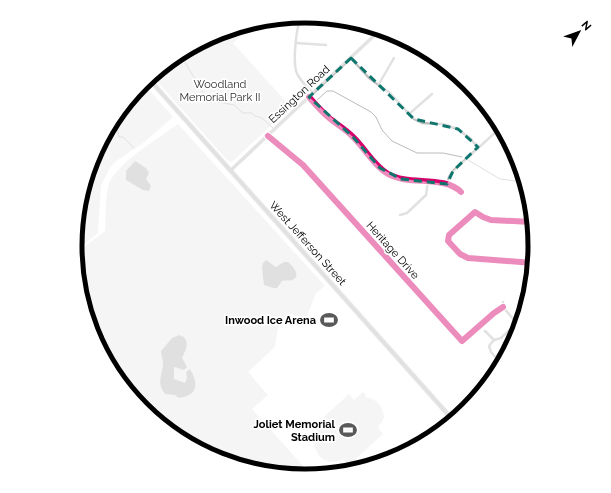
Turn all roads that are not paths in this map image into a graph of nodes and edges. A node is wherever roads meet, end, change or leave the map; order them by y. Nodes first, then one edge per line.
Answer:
1 (299, 23) edge
2 (374, 34) edge
3 (296, 44) junction
4 (326, 45) dead end
5 (351, 58) junction
6 (394, 58) dead end
7 (153, 83) edge
8 (379, 84) junction
9 (313, 93) junction
10 (432, 94) dead end
11 (309, 97) junction
12 (409, 114) junction
13 (497, 131) edge
14 (268, 136) junction
15 (478, 147) junction
16 (231, 170) junction
17 (428, 182) junction
18 (447, 184) junction
19 (461, 192) dead end
20 (400, 215) dead end
21 (528, 222) edge
22 (529, 263) edge
23 (503, 302) dead end
24 (503, 307) junction
25 (516, 322) edge
26 (515, 323) edge
27 (510, 329) junction
28 (485, 331) dead end
29 (512, 331) edge
30 (494, 340) junction
31 (498, 360) edge
32 (450, 417) edge

1 - 3 street
2 - 5 main road, Essington Road
3 - 4 street
3 - 9 street
5 - 8 street
5 - 9 main road, Essington Road
6 - 8 street
7 - 16 main road, West Jefferson Street
8 - 12 street
9 - 11 main road, Essington Road
10 - 12 street
11 - 14 main road, Essington Road
11 - 17 street
12 - 15 street
13 - 15 street
14 - 16 main road, Essington Road
14 - 24 street, Heritage Drive
15 - 18 street
16 - 32 main road, West Jefferson Street
17 - 18 street
17 - 20 street
18 - 19 street
21 - 22 street
23 - 24 street
24 - 25 street
26 - 27 street
27 - 29 street
27 - 30 street
28 - 30 street
30 - 31 street

